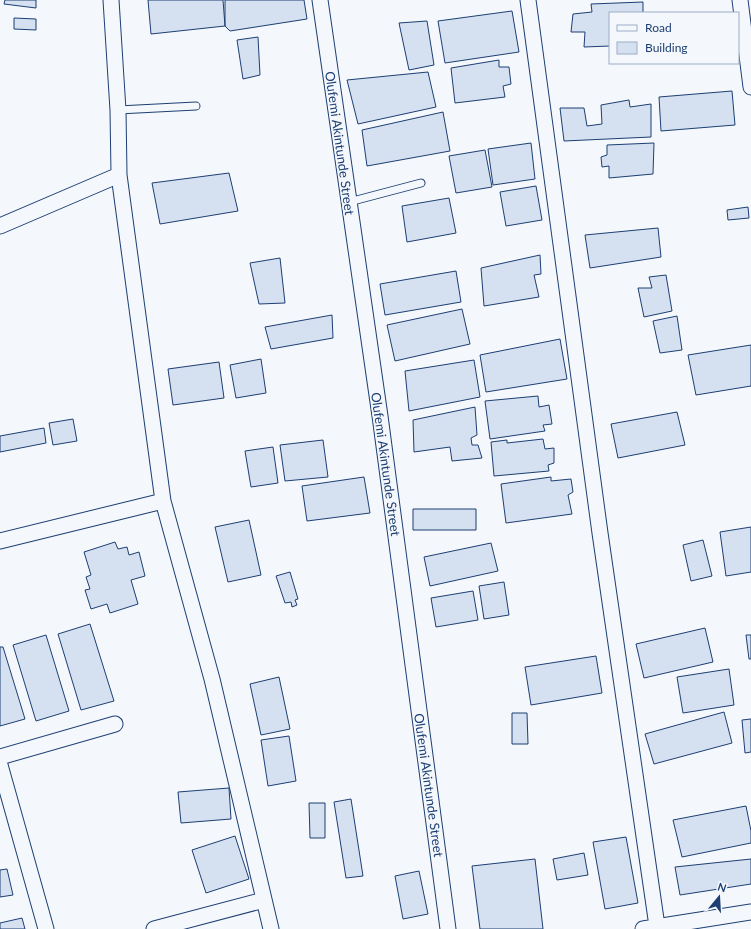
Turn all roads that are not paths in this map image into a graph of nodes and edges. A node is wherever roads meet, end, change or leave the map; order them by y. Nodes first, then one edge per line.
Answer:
1 (111, 0) edge
2 (320, 0) edge
3 (528, 0) edge
4 (740, 0) edge
5 (751, 87) edge
6 (196, 106) dead end
7 (118, 110) junction
8 (119, 175) junction
9 (421, 183) dead end
10 (349, 202) junction
11 (0, 226) edge
12 (163, 500) junction
13 (0, 541) edge
14 (115, 724) dead end
15 (0, 757) edge
16 (0, 765) edge
17 (264, 900) junction
18 (751, 912) edge
19 (654, 928) edge
20 (46, 929) edge
21 (154, 929) edge
22 (271, 929) edge
23 (448, 929) edge

1 - 7 street
2 - 10 street, Olufemi Akintunde Street
3 - 19 street
4 - 5 street
6 - 7 lane
7 - 8 street
8 - 11 street
8 - 12 street
9 - 10 lane
10 - 23 street, Olufemi Akintunde Street
12 - 13 street
12 - 17 street
14 - 15 street
16 - 20 street
17 - 21 street
17 - 22 street
18 - 19 street

